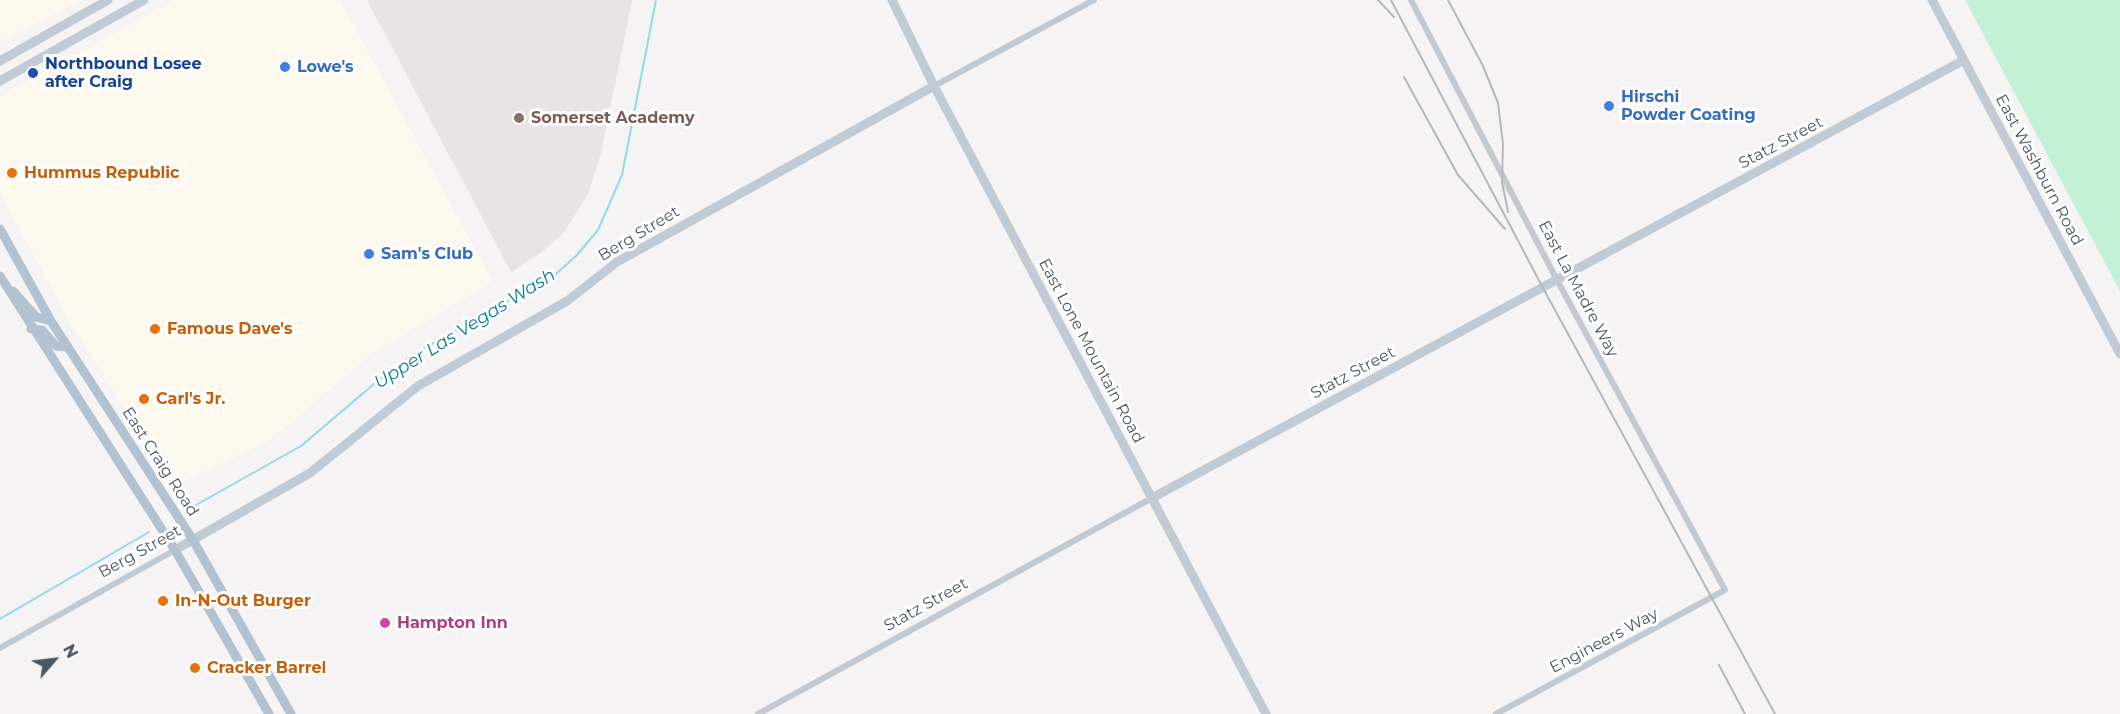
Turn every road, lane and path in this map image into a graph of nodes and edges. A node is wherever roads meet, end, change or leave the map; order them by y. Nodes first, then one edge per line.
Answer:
1 (108, 0) edge
2 (142, 0) edge
3 (892, 0) edge
4 (1094, 0) edge
5 (1411, 0) edge
6 (1932, 0) edge
7 (1964, 60) junction
8 (0, 61) edge
9 (0, 81) edge
10 (934, 86) junction
11 (0, 229) edge
12 (2, 278) edge
13 (1557, 280) junction
14 (51, 321) junction
15 (31, 329) junction
16 (67, 347) junction
17 (2120, 354) edge
18 (1152, 498) junction
19 (193, 540) junction
20 (175, 550) junction
21 (1725, 590) joint
22 (0, 648) edge
23 (269, 714) edge
24 (291, 714) edge
25 (758, 714) edge
26 (1266, 714) edge
27 (1496, 714) edge

1 - 8 street
2 - 9 street
3 - 10 street, East Lone Mountain Road
4 - 10 street, Berg Street
5 - 13 street, East La Madre Way
6 - 7 street, East Washburn Road
7 - 13 street, Statz Street
7 - 17 street, East Washburn Road
10 - 18 street, East Lone Mountain Road
10 - 19 street, Berg Street
11 - 14 main road, East Craig Road
12 - 14 main road
12 - 15 main road, East Craig Road
13 - 18 street, Statz Street
13 - 21 street, East La Madre Way
14 - 16 main road, East Craig Road
15 - 16 main road
15 - 20 main road, East Craig Road
16 - 19 main road, East Craig Road
18 - 25 street, Statz Street
18 - 26 street, East Lone Mountain Road
19 - 20 street, Berg Street
19 - 24 main road, East Craig Road
20 - 22 street, Berg Street
20 - 23 main road, East Craig Road
21 - 27 street, Engineers Way

